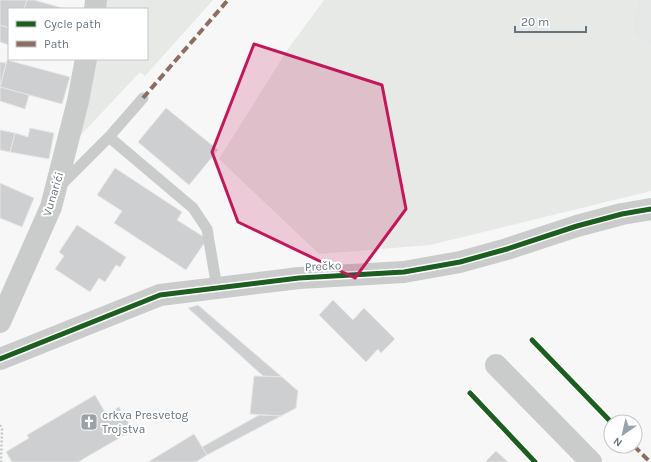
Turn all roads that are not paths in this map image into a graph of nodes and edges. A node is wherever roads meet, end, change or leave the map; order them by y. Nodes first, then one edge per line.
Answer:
1 (86, 60) edge
2 (143, 98) dead end
3 (109, 137) junction
4 (55, 191) junction
5 (651, 209) edge
6 (217, 288) junction
7 (0, 322) edge
8 (0, 359) edge
9 (496, 365) dead end
10 (591, 462) edge

1 - 4 street, Vunarići
2 - 3 lane
3 - 4 lane
3 - 6 lane
4 - 7 street, Vunarići
5 - 6 street, Prečko
6 - 8 street, Prečko
9 - 10 street

